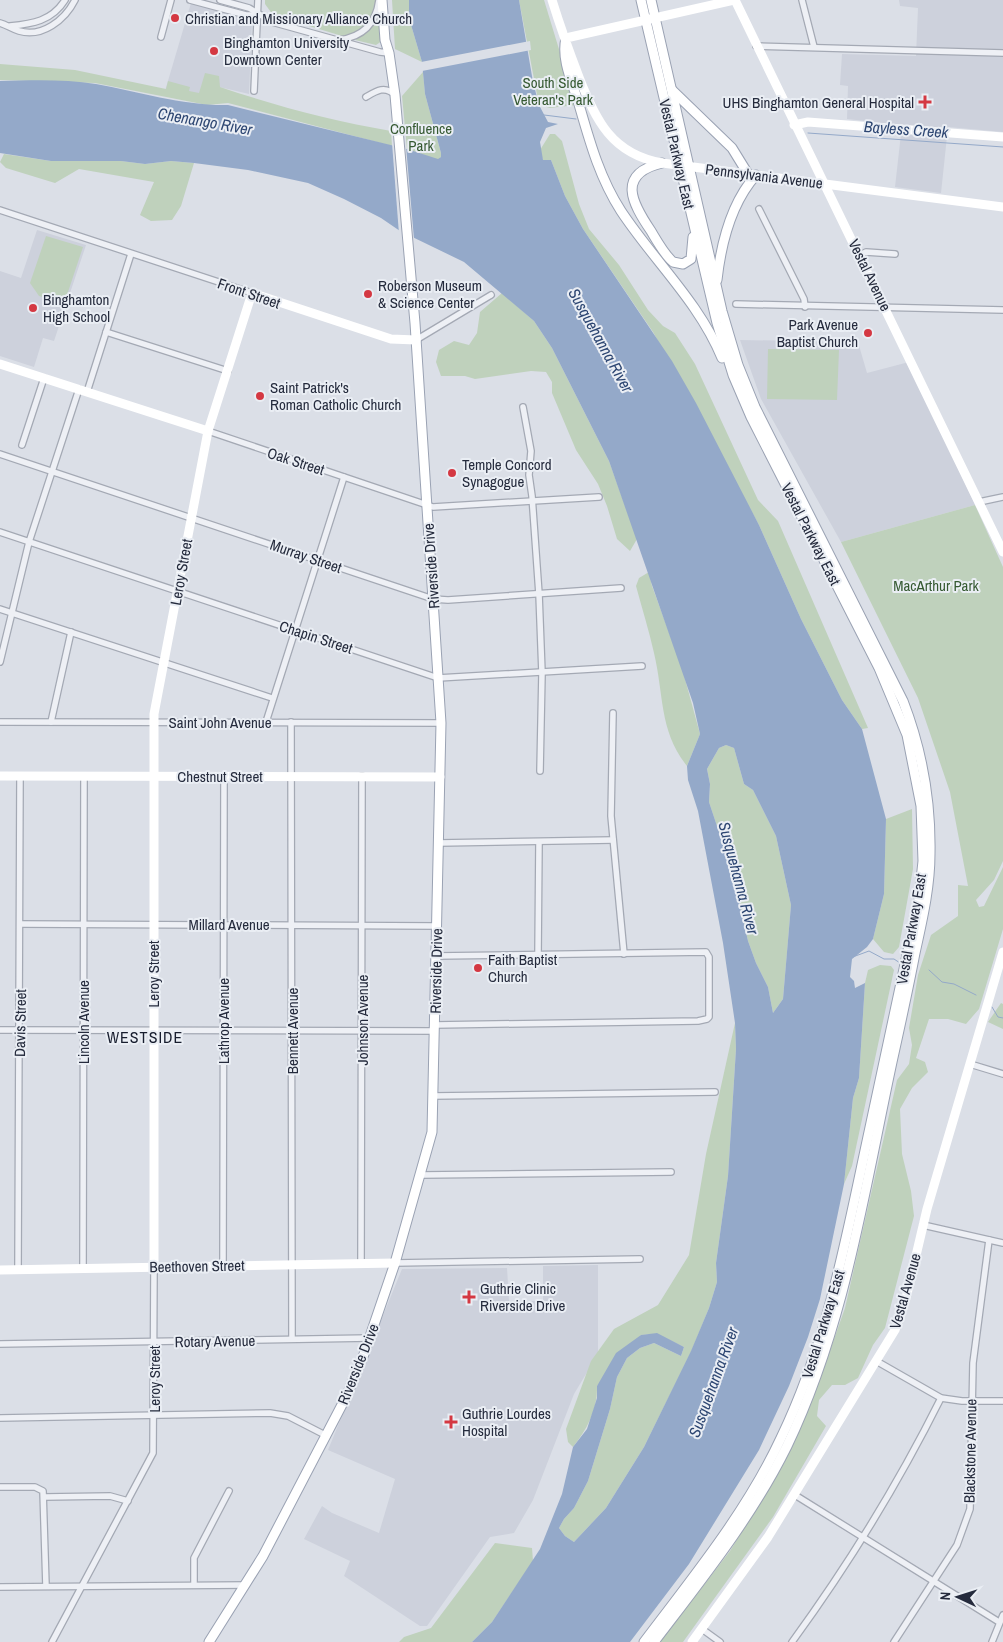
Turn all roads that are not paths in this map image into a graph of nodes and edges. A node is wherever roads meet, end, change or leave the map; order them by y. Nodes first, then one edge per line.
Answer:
1 (65, 0) edge
2 (75, 0) edge
3 (171, 0) edge
4 (190, 0) edge
5 (220, 0) edge
6 (258, 0) edge
7 (380, 0) edge
8 (388, 0) edge
9 (552, 0) edge
10 (641, 0) edge
11 (651, 0) edge
12 (735, 0) edge
13 (802, 0) edge
14 (257, 15) junction
15 (651, 19) junction
16 (0, 23) edge
17 (10, 26) junction
18 (160, 37) dead end
19 (566, 38) junction
20 (334, 40) junction
21 (756, 46) junction
22 (814, 47) junction
23 (389, 53) junction
24 (1003, 53) edge
25 (669, 84) junction
26 (254, 91) dead end
27 (395, 95) junction
28 (366, 97) dead end
29 (794, 125) junction
30 (1003, 137) edge
31 (662, 164) junction
32 (752, 175) junction
33 (824, 183) junction
34 (690, 207) junction
35 (1003, 207) edge
36 (759, 209) dead end
37 (0, 210) edge
38 (131, 254) junction
39 (895, 254) dead end
40 (860, 255) junction
41 (252, 294) junction
42 (491, 295) dead end
43 (719, 300) junction
44 (736, 304) dead end
45 (805, 307) junction
46 (886, 308) junction
47 (1003, 310) edge
48 (106, 332) junction
49 (416, 340) junction
50 (0, 364) edge
51 (228, 371) junction
52 (44, 378) junction
53 (739, 389) junction
54 (83, 390) junction
55 (523, 407) dead end
56 (208, 431) junction
57 (22, 445) dead end
58 (0, 454) edge
59 (52, 472) junction
60 (344, 477) junction
61 (599, 497) dead end
62 (1003, 497) edge
63 (532, 502) junction
64 (979, 502) junction
65 (427, 505) junction
66 (191, 518) junction
67 (0, 532) edge
68 (29, 542) junction
69 (1003, 552) edge
70 (317, 559) junction
71 (620, 588) dead end
72 (178, 591) junction
73 (539, 594) junction
74 (433, 599) junction
75 (0, 610) edge
76 (11, 613) junction
77 (294, 629) junction
78 (71, 632) junction
79 (0, 662) edge
80 (165, 663) junction
81 (642, 666) dead end
82 (542, 673) junction
83 (438, 678) junction
84 (272, 698) junction
85 (613, 713) dead end
86 (0, 722) edge
87 (51, 722) junction
88 (154, 722) junction
89 (266, 722) junction
90 (291, 722) junction
91 (441, 723) junction
92 (540, 771) dead end
93 (0, 776) edge
94 (20, 776) junction
95 (84, 776) junction
96 (153, 776) junction
97 (224, 776) junction
98 (292, 776) junction
99 (362, 776) junction
100 (440, 777) junction
101 (612, 840) junction
102 (539, 842) junction
103 (439, 843) junction
104 (21, 924) junction
105 (82, 924) junction
106 (153, 924) junction
107 (224, 924) junction
108 (292, 925) junction
109 (362, 925) junction
110 (436, 926) junction
111 (1003, 952) edge
112 (624, 954) junction
113 (538, 955) junction
114 (436, 956) junction
115 (435, 1028) junction
116 (0, 1030) edge
117 (19, 1030) junction
118 (83, 1030) junction
119 (153, 1030) junction
120 (223, 1030) junction
121 (292, 1031) junction
122 (362, 1031) junction
123 (970, 1064) junction
124 (1003, 1074) edge
125 (715, 1092) dead end
126 (433, 1096) junction
127 (671, 1172) dead end
128 (422, 1175) junction
129 (923, 1226) junction
130 (989, 1240) junction
131 (1003, 1244) edge
132 (640, 1259) dead end
133 (360, 1263) junction
134 (395, 1263) junction
135 (291, 1265) junction
136 (223, 1266) junction
137 (154, 1267) junction
138 (83, 1268) junction
139 (18, 1269) junction
140 (0, 1270) edge
141 (370, 1338) junction
142 (292, 1339) junction
143 (154, 1342) junction
144 (0, 1344) edge
145 (878, 1362) junction
146 (941, 1398) junction
147 (972, 1401) junction
148 (1003, 1401) edge
149 (154, 1415) junction
150 (0, 1418) edge
151 (327, 1436) junction
152 (0, 1487) edge
153 (229, 1491) dead end
154 (795, 1495) junction
155 (45, 1497) junction
156 (128, 1501) junction
157 (864, 1538) junction
158 (934, 1582) junction
159 (194, 1584) junction
160 (246, 1585) junction
161 (46, 1586) junction
162 (82, 1586) junction
163 (0, 1587) edge
164 (1003, 1615) edge
165 (999, 1622) junction
166 (702, 1629) junction
167 (52, 1642) edge
168 (209, 1642) edge
169 (644, 1642) edge
170 (654, 1642) edge
171 (692, 1642) edge
172 (720, 1642) edge
173 (792, 1642) edge
174 (894, 1642) edge
175 (992, 1642) edge

1 - 17 street
2 - 17 street
3 - 18 street
4 - 14 street
5 - 14 street
6 - 14 street
7 - 20 street
7 - 23 main road
8 - 23 main road
9 - 19 main road, Pennsylvania Avenue
10 - 15 main road, Vestal Parkway East
11 - 15 main road, Vestal Parkway East
12 - 15 main road
12 - 21 main road, Vestal Avenue
13 - 22 street
14 - 20 street
14 - 26 street
15 - 19 main road
15 - 25 main road, Vestal Parkway East
15 - 34 main road, Vestal Parkway East
16 - 17 street
19 - 31 main road, Pennsylvania Avenue
19 - 53 main road
20 - 23 street
21 - 22 street
21 - 29 main road, Vestal Avenue
22 - 24 street
23 - 27 main road
25 - 32 main road
25 - 43 main road, Vestal Parkway East
27 - 28 street
27 - 49 main road, Riverside Drive
29 - 30 main road
29 - 33 main road, Vestal Avenue
31 - 32 main road, Pennsylvania Avenue, bridge
31 - 34 main road
32 - 33 main road, Pennsylvania Avenue
32 - 43 main road
33 - 35 main road, Pennsylvania Avenue
33 - 40 main road, Vestal Avenue
34 - 53 main road, Vestal Parkway East
36 - 45 street
37 - 38 street, Front Street
38 - 41 street, Front Street
38 - 48 street
39 - 40 street
40 - 46 main road, Vestal Avenue
41 - 49 main road, Front Street
41 - 51 main road, Leroy Street
42 - 49 street
43 - 170 main road, Vestal Parkway East
44 - 45 street
45 - 46 street
46 - 47 street
46 - 64 main road, Vestal Avenue
48 - 51 street
48 - 54 street
49 - 65 main road, Riverside Drive
50 - 52 main road, Oak Street
51 - 56 main road, Leroy Street
52 - 54 main road, Oak Street
52 - 57 street
53 - 169 main road, Vestal Parkway East
54 - 56 main road, Oak Street
54 - 59 street
55 - 63 street
56 - 60 street, Oak Street
56 - 66 main road, Leroy Street
58 - 59 street, Murray Street
59 - 66 street, Murray Street
59 - 68 street
60 - 65 street, Oak Street
60 - 70 street
61 - 63 street, Oak Street
62 - 64 street
63 - 65 street, Oak Street
63 - 73 street
64 - 69 main road, Vestal Avenue
65 - 74 main road, Riverside Drive
66 - 70 street, Murray Street
66 - 72 main road, Leroy Street
67 - 68 street, Chapin Street
68 - 72 street, Chapin Street
68 - 76 street
70 - 74 street, Murray Street
70 - 77 street
71 - 73 street, Murray Street
72 - 77 street, Chapin Street
72 - 80 main road, Leroy Street
73 - 74 street, Murray Street
73 - 82 street
74 - 83 main road, Riverside Drive
75 - 76 street
76 - 78 street
76 - 79 street
77 - 83 street, Chapin Street
77 - 84 street
78 - 80 street
78 - 87 street
80 - 84 street
80 - 88 main road, Leroy Street
81 - 82 street, Chapin Street
82 - 83 street, Chapin Street
82 - 92 street
83 - 91 main road, Riverside Drive
84 - 89 street
85 - 101 street
86 - 87 street, Saint John Avenue
87 - 88 street, Saint John Avenue
88 - 89 street, Saint John Avenue
88 - 96 main road, Leroy Street
89 - 90 street, Saint John Avenue
90 - 91 street, Saint John Avenue
90 - 98 street, Bennett Avenue
91 - 100 main road, Riverside Drive
93 - 94 main road, Chestnut Street
94 - 95 main road, Chestnut Street
94 - 104 street, Davis Street
95 - 96 main road, Chestnut Street
95 - 105 street, Lincoln Avenue
96 - 97 main road, Chestnut Street
96 - 106 main road, Leroy Street
97 - 98 main road, Chestnut Street
97 - 107 street, Lathrop Avenue
98 - 99 main road, Chestnut Street
98 - 108 street, Bennett Avenue
99 - 100 main road, Chestnut Street
99 - 109 street, Johnson Avenue
100 - 103 main road, Riverside Drive
101 - 102 street
101 - 112 street
102 - 103 street
102 - 113 street
103 - 110 main road, Riverside Drive
104 - 105 street, Millard Avenue
104 - 117 street, Davis Street
105 - 106 street, Millard Avenue
105 - 118 street, Lincoln Avenue
106 - 107 street, Millard Avenue
106 - 119 main road, Leroy Street
107 - 108 street, Millard Avenue
107 - 120 street, Lathrop Avenue
108 - 109 street, Millard Avenue
108 - 121 street, Bennett Avenue
109 - 110 street, Millard Avenue
109 - 122 street, Johnson Avenue
110 - 114 main road, Riverside Drive
111 - 123 main road, Vestal Avenue
112 - 113 street
112 - 115 street
113 - 114 street
114 - 115 main road, Riverside Drive
115 - 122 street
115 - 126 main road, Riverside Drive
116 - 117 street
117 - 118 street
117 - 139 street, Davis Street
118 - 119 street
118 - 138 street, Lincoln Avenue
119 - 120 street
119 - 137 main road, Leroy Street
120 - 121 street
120 - 136 street, Lathrop Avenue
121 - 122 street
121 - 135 street, Bennett Avenue
122 - 133 street, Johnson Avenue
123 - 124 street
123 - 129 main road, Vestal Avenue
125 - 126 street
126 - 128 main road, Riverside Drive
127 - 128 street
128 - 134 main road, Riverside Drive
129 - 130 street
129 - 145 main road, Vestal Avenue
130 - 131 street
130 - 147 street, Blackstone Avenue
132 - 134 street
133 - 134 main road, Beethoven Street
133 - 135 main road, Beethoven Street
134 - 141 main road, Riverside Drive
135 - 136 main road, Beethoven Street
135 - 142 street, Bennett Avenue
136 - 137 main road, Beethoven Street
137 - 138 main road, Beethoven Street
137 - 143 street, Leroy Street
138 - 139 main road, Beethoven Street
139 - 140 main road, Beethoven Street
141 - 142 street, Rotary Avenue
141 - 151 main road, Riverside Drive
142 - 143 street, Rotary Avenue
143 - 144 street, Rotary Avenue
143 - 149 street, Leroy Street
145 - 146 street
145 - 154 main road, Vestal Avenue
146 - 147 street
146 - 157 street
147 - 148 street
147 - 158 street, Blackstone Avenue
149 - 150 street
149 - 151 street
149 - 156 street, Leroy Street
151 - 160 main road, Riverside Drive
152 - 155 street
153 - 159 street
154 - 157 street
154 - 166 main road, Vestal Avenue
155 - 156 street
155 - 161 street
156 - 162 street, Leroy Street
157 - 158 street
157 - 173 street
158 - 165 street
158 - 174 street, Blackstone Avenue
159 - 160 street
159 - 162 street
160 - 168 main road, Riverside Drive
161 - 162 street
161 - 163 street
162 - 167 street, Leroy Street
164 - 165 street
165 - 175 street
166 - 171 main road, Vestal Avenue
166 - 172 street

